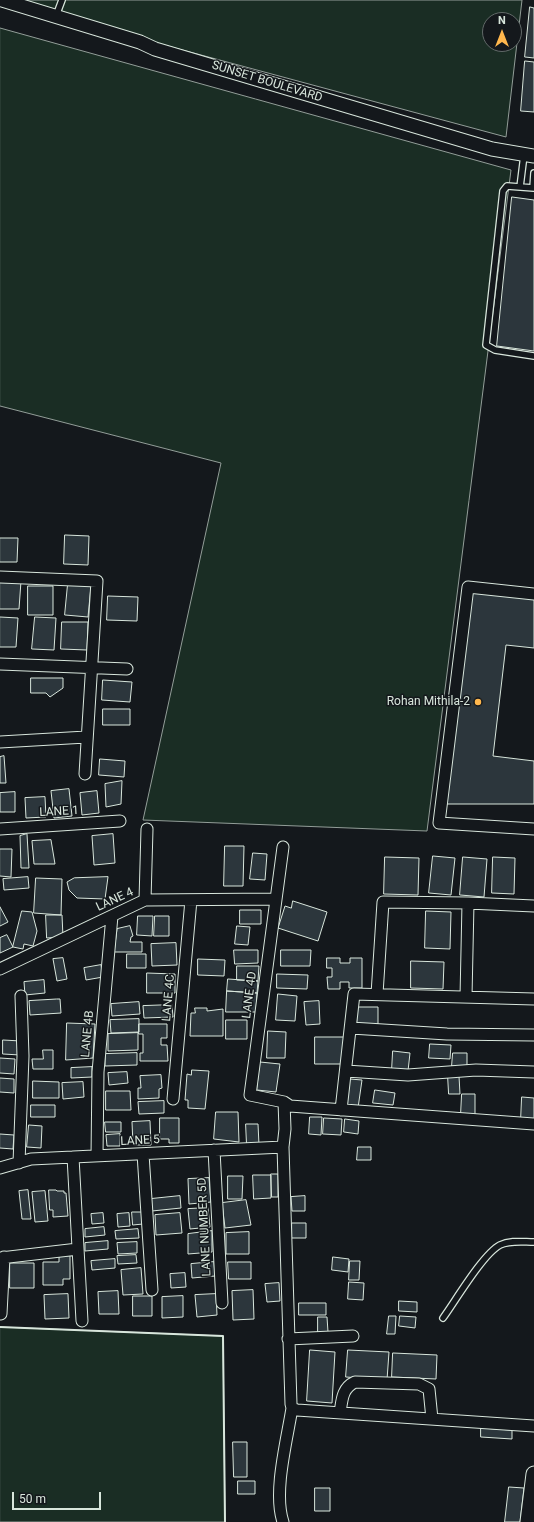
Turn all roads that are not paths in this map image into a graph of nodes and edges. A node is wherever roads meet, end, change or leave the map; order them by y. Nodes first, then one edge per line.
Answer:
1 (2, 0) edge
2 (62, 0) edge
3 (56, 16) junction
4 (529, 155) edge
5 (534, 173) edge
6 (520, 187) junction
7 (534, 188) edge
8 (534, 356) edge
9 (0, 577) edge
10 (534, 594) edge
11 (0, 664) edge
12 (91, 668) junction
13 (127, 669) dead end
14 (86, 737) junction
15 (0, 742) edge
16 (85, 774) dead end
17 (120, 821) dead end
18 (0, 828) edge
19 (147, 829) dead end
20 (534, 829) edge
21 (283, 847) dead end
22 (276, 899) junction
23 (145, 900) junction
24 (191, 900) junction
25 (468, 903) junction
26 (534, 906) edge
27 (112, 916) junction
28 (0, 969) edge
29 (377, 994) junction
30 (21, 996) dead end
31 (466, 996) junction
32 (534, 999) edge
33 (351, 1028) junction
34 (534, 1035) edge
35 (346, 1070) junction
36 (534, 1072) edge
37 (173, 1099) dead end
38 (284, 1102) junction
39 (341, 1110) junction
40 (534, 1124) edge
41 (283, 1146) junction
42 (214, 1150) junction
43 (143, 1154) junction
44 (96, 1156) junction
45 (73, 1157) junction
46 (19, 1163) junction
47 (0, 1168) edge
48 (534, 1242) edge
49 (78, 1249) junction
50 (2, 1258) edge
51 (152, 1290) dead end
52 (222, 1303) dead end
53 (1, 1314) edge
54 (443, 1318) dead end
55 (82, 1321) dead end
56 (353, 1336) dead end
57 (288, 1340) junction
58 (292, 1408) junction
59 (340, 1413) junction
60 (432, 1419) junction
61 (534, 1426) edge
62 (534, 1474) edge
63 (283, 1522) edge
64 (528, 1522) edge

1 - 3 street, SUNSET BOULEVARD
2 - 3 lane
3 - 4 street, SUNSET BOULEVARD
4 - 6 lane
5 - 7 lane
6 - 7 lane
6 - 8 lane
9 - 12 street
10 - 20 street
11 - 12 street
12 - 13 street
12 - 14 street
14 - 15 street
14 - 16 street
17 - 18 street, LANE 1
19 - 23 street
21 - 22 street
22 - 24 street, LANE 4
22 - 38 street, LANE 4D
23 - 24 street, LANE 4
23 - 27 street, LANE 4
24 - 37 street, LANE 4C
25 - 26 street
25 - 29 street
25 - 31 street
27 - 28 street, LANE 4
27 - 44 street, LANE 4B
29 - 31 street
29 - 33 street
30 - 46 street
31 - 32 street
33 - 34 street
33 - 35 street
35 - 36 street
35 - 39 street
38 - 39 street
38 - 41 street
39 - 40 street
41 - 42 street, LANE 5
41 - 57 street
42 - 43 street, LANE 5
42 - 52 street, LANE NUMBER 5D
43 - 44 street, LANE 5
43 - 51 street
44 - 45 street, LANE 5
45 - 46 street, LANE 5
45 - 49 street
46 - 47 street, LANE 5
48 - 54 lane
49 - 50 street
49 - 55 street
50 - 53 street
56 - 57 street
57 - 58 street
58 - 59 street
58 - 63 street
59 - 60 street
59 - 60 street
60 - 61 street
62 - 64 main road

